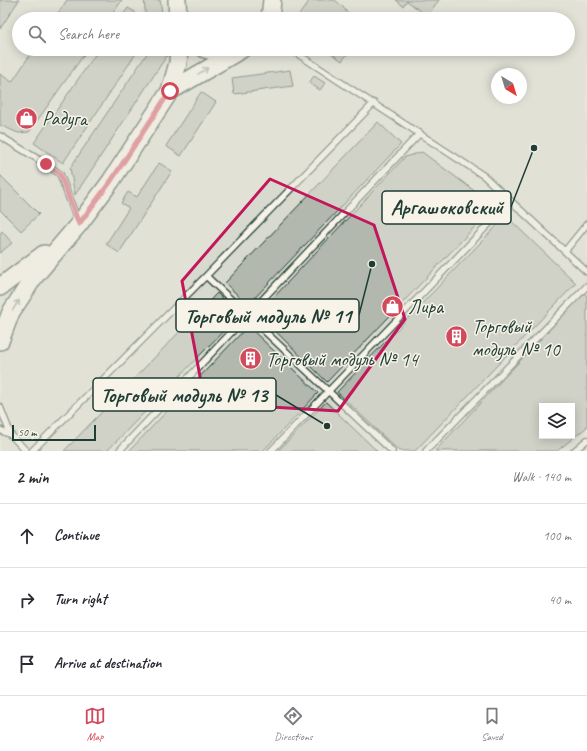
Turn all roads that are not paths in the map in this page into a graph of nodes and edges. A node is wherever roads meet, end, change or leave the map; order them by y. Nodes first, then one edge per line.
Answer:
1 (272, 0) edge
2 (271, 12) edge
3 (178, 56) edge
4 (229, 56) edge
5 (301, 56) edge
6 (170, 91) junction
7 (374, 102) junction
8 (420, 133) junction
9 (0, 136) edge
10 (511, 201) junction
11 (79, 224) junction
12 (587, 224) edge
13 (66, 237) junction
14 (565, 251) junction
15 (587, 272) edge
16 (206, 276) junction
17 (587, 286) edge
18 (0, 287) edge
19 (248, 316) junction
20 (0, 341) edge
21 (328, 391) junction
22 (0, 406) edge
23 (0, 430) edge
24 (11, 435) junction
25 (587, 440) edge
26 (26, 451) edge
27 (32, 451) edge
28 (119, 451) edge
29 (271, 451) edge
30 (392, 451) edge
31 (426, 451) edge
32 (574, 451) edge

1 - 2 main road
3 - 6 main road
6 -> 4 main road
5 - 7 lane
6 - 11 main road
7 - 8 lane
7 - 16 lane
8 - 10 lane
8 - 19 lane
9 - 11 lane
10 - 14 lane
10 - 21 lane
11 - 13 main road
12 - 14 lane
13 - 18 main road
20 -> 13 main road
14 - 15 lane
16 - 19 lane
16 - 27 lane
17 - 31 lane
19 - 21 lane
19 - 28 lane
21 - 29 lane
21 - 30 lane
22 - 24 lane
23 - 24 lane
24 - 26 lane
25 - 32 lane

